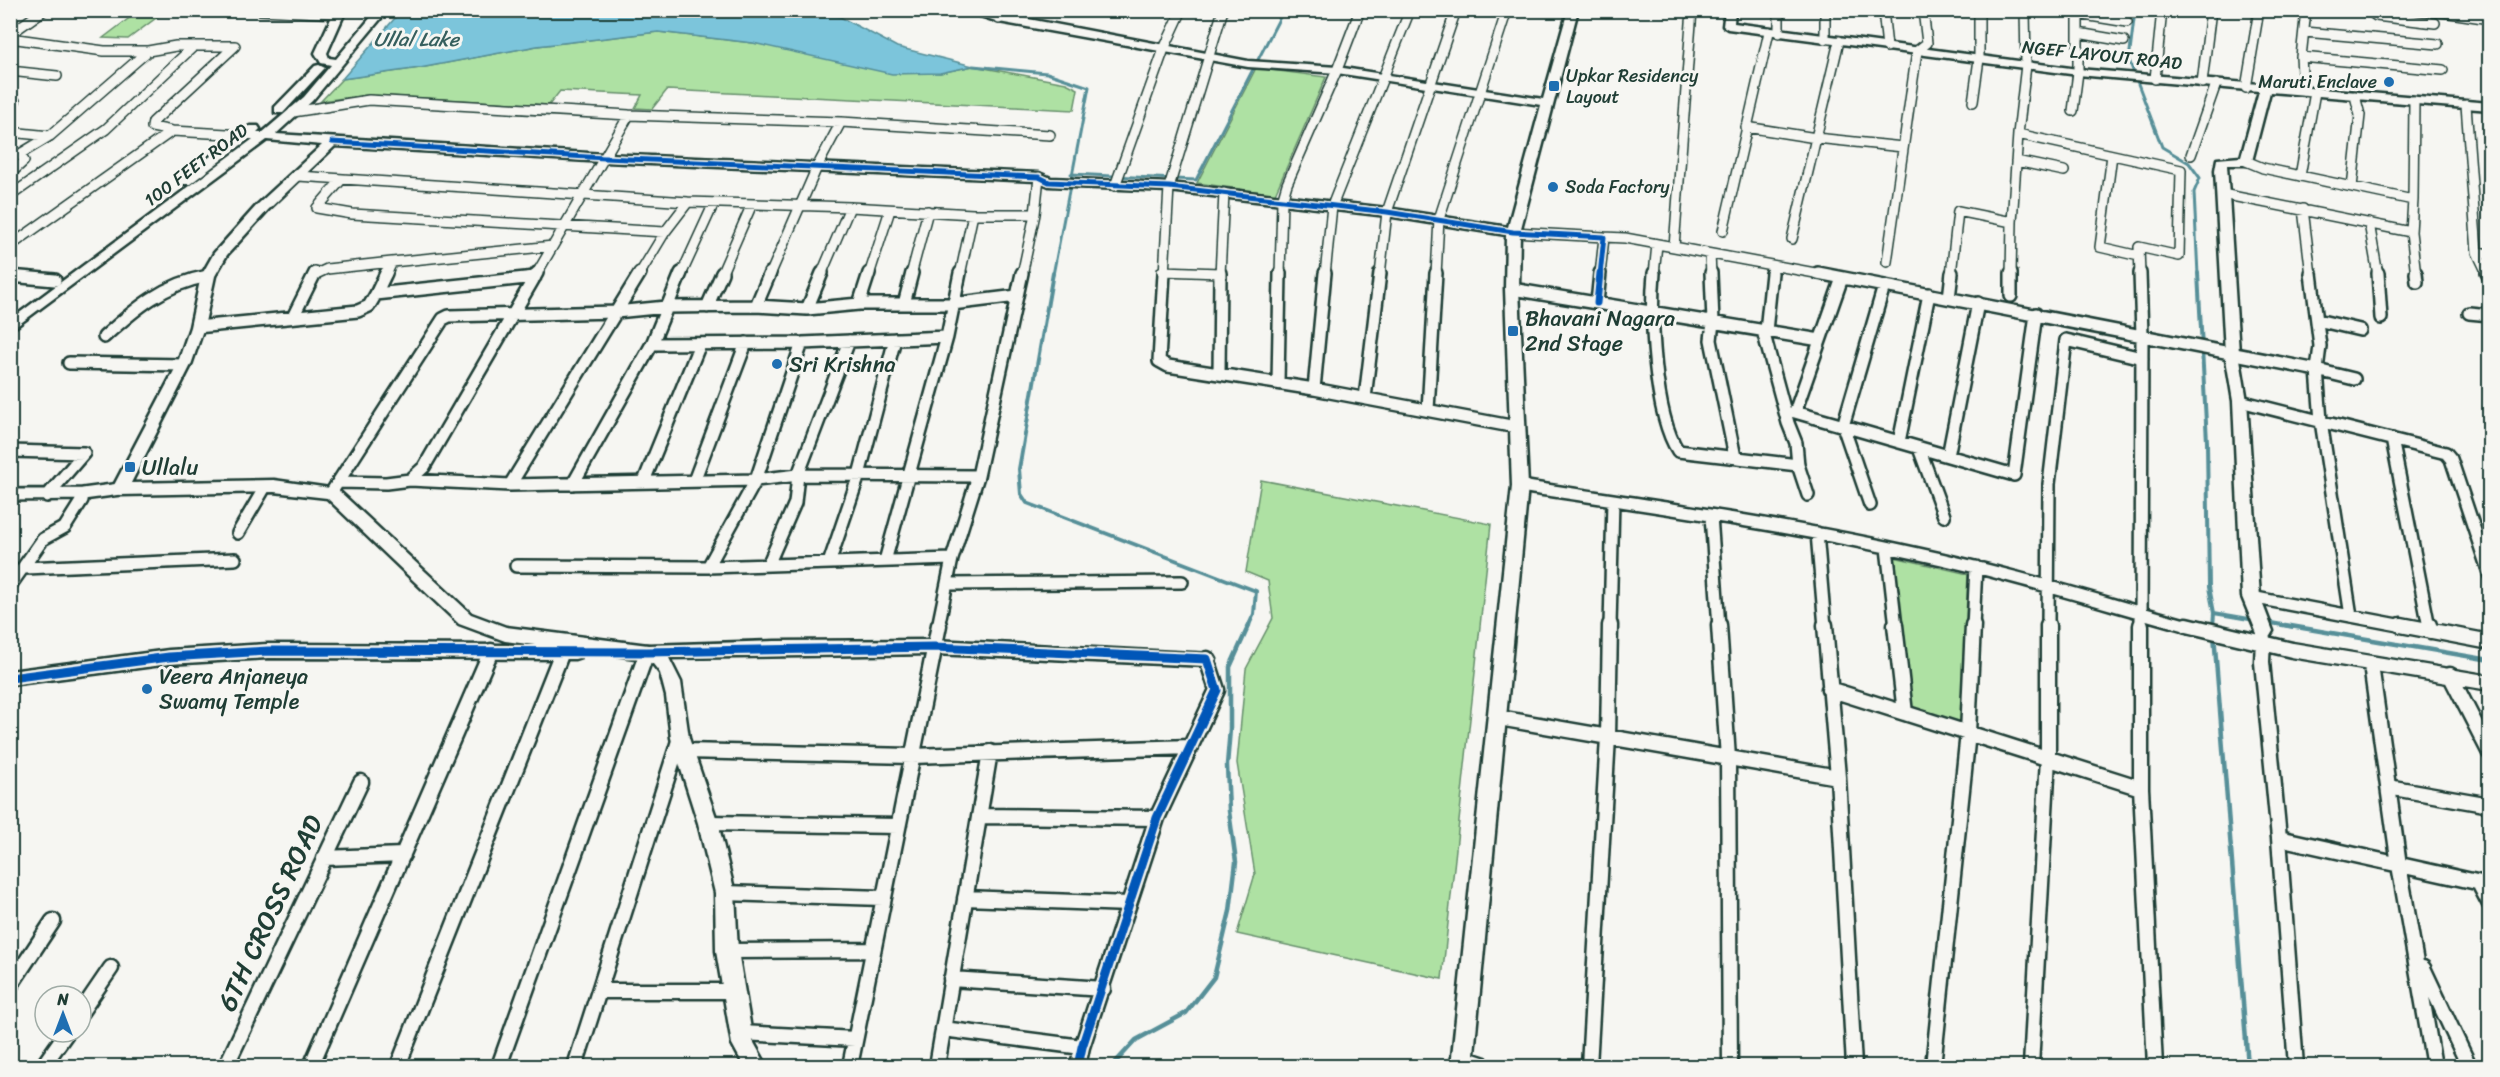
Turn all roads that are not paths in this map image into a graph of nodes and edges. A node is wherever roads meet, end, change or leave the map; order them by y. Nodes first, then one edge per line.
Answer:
1 (44, 10) edge
2 (260, 10) edge
3 (371, 10) edge
4 (383, 10) edge
5 (967, 10) edge
6 (1010, 10) edge
7 (1182, 10) edge
8 (1224, 10) edge
9 (1360, 10) edge
10 (1410, 10) edge
11 (1456, 10) edge
12 (1507, 10) edge
13 (1573, 10) edge
14 (1692, 10) edge
15 (1730, 10) edge
16 (1779, 10) edge
17 (1825, 10) edge
18 (1883, 10) edge
19 (1923, 10) edge
20 (1979, 10) edge
21 (2025, 10) edge
22 (2162, 10) edge
23 (2211, 10) edge
24 (2259, 10) edge
25 (2306, 10) edge
26 (2368, 10) edge
27 (2429, 10) edge
28 (293, 11) edge
29 (341, 12) edge
30 (2089, 13) edge
31 (2458, 13) edge
32 (2490, 18) edge
33 (999, 19) junction
34 (2127, 22) dead end
35 (2435, 23) dead end
36 (1774, 32) junction
37 (2305, 32) junction
38 (2078, 33) junction
39 (10, 36) edge
40 (1825, 39) junction
41 (1839, 41) junction
42 (2124, 41) dead end
43 (2438, 44) dead end
44 (194, 46) junction
45 (1887, 47) junction
46 (1164, 49) junction
47 (148, 51) junction
48 (1917, 51) junction
49 (1209, 57) junction
50 (2301, 57) junction
51 (1979, 59) junction
52 (331, 61) junction
53 (2026, 65) junction
54 (1337, 70) junction
55 (2443, 70) dead end
56 (10, 71) edge
57 (2078, 72) junction
58 (57, 76) dead end
59 (1381, 78) junction
60 (2155, 79) junction
61 (2202, 83) junction
62 (2216, 84) junction
63 (1431, 86) junction
64 (2246, 88) junction
65 (2265, 90) junction
66 (2309, 91) junction
67 (1482, 93) junction
68 (2355, 96) junction
69 (2414, 101) junction
70 (1973, 102) dead end
71 (1549, 103) junction
72 (2466, 105) junction
73 (2490, 107) edge
74 (2073, 111) dead end
75 (293, 112) junction
76 (629, 115) junction
77 (841, 122) junction
78 (1746, 127) junction
79 (172, 131) junction
80 (10, 132) edge
81 (2018, 134) junction
82 (1050, 135) dead end
83 (50, 136) junction
84 (255, 136) junction
85 (1816, 138) junction
86 (332, 142) junction
87 (1903, 147) junction
88 (2112, 154) junction
89 (2191, 154) dead end
90 (604, 158) junction
91 (10, 160) edge
92 (24, 161) junction
93 (2016, 161) junction
94 (2246, 161) junction
95 (817, 167) junction
96 (2064, 171) dead end
97 (10, 174) edge
98 (298, 176) junction
99 (2300, 176) junction
100 (1040, 177) junction
101 (342, 179) junction
102 (1115, 186) junction
103 (1169, 187) junction
104 (2352, 188) junction
105 (1224, 193) junction
106 (583, 194) junction
107 (2222, 194) junction
108 (10, 196) edge
109 (2413, 200) junction
110 (1282, 201) junction
111 (688, 202) junction
112 (714, 203) junction
113 (752, 204) junction
114 (799, 206) junction
115 (1332, 206) junction
116 (850, 207) junction
117 (2302, 209) junction
118 (890, 210) junction
119 (928, 211) junction
120 (1386, 212) junction
121 (974, 214) junction
122 (1035, 214) junction
123 (1439, 219) junction
124 (2012, 222) junction
125 (2369, 223) junction
126 (565, 226) junction
127 (1723, 231) dead end
128 (665, 232) junction
129 (1513, 232) junction
130 (2411, 232) junction
131 (1604, 237) junction
132 (1792, 239) dead end
133 (12, 244) edge
134 (1657, 244) junction
135 (553, 246) junction
136 (1674, 247) junction
137 (2477, 252) junction
138 (1710, 254) junction
139 (2490, 254) edge
140 (2139, 256) junction
141 (392, 262) junction
142 (1887, 262) dead end
143 (1773, 266) junction
144 (1162, 271) junction
145 (1220, 273) junction
146 (10, 276) edge
147 (208, 276) junction
148 (535, 277) junction
149 (1842, 278) junction
150 (2490, 279) edge
151 (55, 280) junction
152 (2417, 282) dead end
153 (1884, 286) junction
154 (1512, 289) junction
155 (376, 294) junction
156 (1929, 294) junction
157 (1017, 296) junction
158 (2011, 296) dead end
159 (1949, 298) junction
160 (1598, 303) junction
161 (1978, 303) junction
162 (859, 304) junction
163 (904, 304) junction
164 (952, 304) junction
165 (707, 306) junction
166 (756, 306) junction
167 (666, 307) junction
168 (807, 309) junction
169 (616, 312) junction
170 (1652, 312) junction
171 (10, 313) edge
172 (2469, 313) dead end
173 (513, 314) junction
174 (2036, 314) junction
175 (2490, 315) edge
176 (293, 317) junction
177 (2380, 318) dead end
178 (2317, 320) junction
179 (1713, 322) junction
180 (10, 327) edge
181 (197, 327) junction
182 (2360, 330) dead end
183 (1764, 331) junction
184 (2142, 335) junction
185 (105, 336) dead end
186 (947, 337) junction
187 (895, 339) junction
188 (1820, 340) junction
189 (849, 341) junction
190 (746, 343) junction
191 (802, 343) junction
192 (652, 344) junction
193 (700, 344) junction
194 (2232, 353) junction
195 (2142, 358) junction
196 (69, 363) dead end
197 (184, 365) junction
198 (2317, 370) junction
199 (1219, 374) junction
200 (2354, 379) dead end
201 (1278, 383) junction
202 (1314, 389) junction
203 (1365, 398) junction
204 (2240, 401) junction
205 (1428, 410) junction
206 (2321, 421) junction
207 (1843, 426) junction
208 (1516, 427) junction
209 (2392, 439) junction
210 (1899, 442) junction
211 (1919, 448) junction
212 (10, 452) edge
213 (1948, 456) junction
214 (1735, 457) junction
215 (1798, 465) junction
216 (859, 475) junction
217 (909, 475) junction
218 (798, 476) junction
219 (978, 476) junction
220 (410, 480) junction
221 (756, 480) junction
222 (644, 481) junction
223 (694, 481) junction
224 (573, 484) junction
225 (510, 485) junction
226 (1520, 486) junction
227 (265, 487) junction
228 (335, 488) junction
229 (120, 489) junction
230 (83, 494) junction
231 (10, 495) edge
232 (1808, 495) dead end
233 (47, 496) junction
234 (1613, 500) junction
235 (1870, 505) dead end
236 (1712, 516) junction
237 (1944, 516) dead end
238 (238, 533) dead end
239 (1817, 533) junction
240 (1887, 548) junction
241 (235, 559) dead end
242 (952, 559) junction
243 (885, 561) junction
244 (829, 563) junction
245 (768, 565) junction
246 (516, 566) dead end
247 (708, 567) junction
248 (1977, 567) junction
249 (25, 568) junction
250 (2490, 576) edge
251 (1182, 582) dead end
252 (948, 584) junction
253 (10, 586) edge
254 (2049, 587) junction
255 (2251, 597) junction
256 (2142, 614) junction
257 (2351, 616) junction
258 (2430, 631) junction
259 (2263, 637) junction
260 (2490, 642) edge
261 (934, 647) junction
262 (491, 651) junction
263 (562, 652) junction
264 (646, 652) junction
265 (1207, 659) joint
266 (2371, 665) junction
267 (2450, 675) junction
268 (10, 678) edge
269 (2490, 683) edge
270 (1829, 689) junction
271 (1905, 713) junction
272 (1499, 718) junction
273 (1968, 734) junction
274 (1608, 737) junction
275 (682, 746) junction
276 (1191, 747) junction
277 (990, 752) junction
278 (2490, 753) edge
279 (912, 756) junction
280 (1728, 758) junction
281 (2048, 759) junction
282 (1838, 777) junction
283 (361, 782) dead end
284 (2388, 787) junction
285 (2141, 788) junction
286 (2490, 805) edge
287 (979, 816) junction
288 (1157, 818) junction
289 (708, 823) junction
290 (898, 826) junction
291 (2278, 838) junction
292 (403, 855) junction
293 (324, 858) junction
294 (2399, 865) junction
295 (2484, 884) edge
296 (724, 893) junction
297 (883, 898) junction
298 (965, 898) junction
299 (1130, 904) junction
300 (2490, 904) edge
301 (53, 921) dead end
302 (873, 950) junction
303 (727, 951) junction
304 (2416, 954) junction
305 (111, 968) dead end
306 (951, 979) junction
307 (10, 986) edge
308 (1103, 988) junction
309 (599, 991) junction
310 (734, 991) junction
311 (93, 994) edge
312 (943, 1029) junction
313 (741, 1033) junction
314 (855, 1039) junction
315 (59, 1044) edge
316 (1082, 1047) junction
317 (1468, 1065) edge
318 (43, 1066) edge
319 (226, 1066) edge
320 (311, 1066) edge
321 (398, 1066) edge
322 (499, 1066) edge
323 (575, 1066) edge
324 (756, 1066) edge
325 (850, 1066) edge
326 (937, 1066) edge
327 (1078, 1066) edge
328 (1589, 1066) edge
329 (1730, 1066) edge
330 (1854, 1066) edge
331 (1933, 1066) edge
332 (2031, 1066) edge
333 (2155, 1066) edge
334 (2296, 1066) edge
335 (2434, 1066) edge
336 (2469, 1066) edge

1 - 39 street
2 - 28 street
3 - 52 street, 100 FEET ROAD
4 - 52 street, 100 FEET ROAD
5 - 33 street
6 - 33 street
7 - 46 street
8 - 49 street
9 - 54 street
10 - 59 street
11 - 63 street
12 - 67 street
13 - 71 street
14 - 136 street
15 - 36 street, NGEF LAYOUT ROAD
16 - 36 street
17 - 40 street
18 - 45 street
19 - 48 street
20 - 51 street
21 - 53 street
22 - 60 street
23 - 61 street
24 - 64 street
25 - 37 street
26 - 35 street
27 - 31 street
28 - 29 street
29 - 52 street
30 - 34 street
30 - 38 street
31 - 32 street
33 - 46 street
36 - 40 street, NGEF LAYOUT ROAD
36 - 78 street
37 - 43 street
37 - 50 street
38 - 42 street
38 - 57 street
39 - 47 street
40 - 41 street, NGEF LAYOUT ROAD
41 - 45 street, NGEF LAYOUT ROAD
41 - 85 street
44 - 47 street
44 - 79 street
44 - 108 street
45 - 48 street, NGEF LAYOUT ROAD
46 - 49 street
46 - 102 street
47 - 83 street
48 - 51 street, NGEF LAYOUT ROAD
48 - 87 street
49 - 54 street
49 - 103 street
50 - 55 street
50 - 66 street
51 - 53 street, NGEF LAYOUT ROAD
51 - 70 street
52 - 75 street, 100 FEET ROAD
52 - 84 street, 100 FEET ROAD
53 - 57 street, NGEF LAYOUT ROAD
53 - 81 street
54 - 59 street
54 - 110 street
56 - 58 street
57 - 60 street, NGEF LAYOUT ROAD
57 - 74 street
59 - 63 street
59 - 115 street
60 - 61 street, NGEF LAYOUT ROAD
61 - 62 street, NGEF LAYOUT ROAD
62 - 64 street, NGEF LAYOUT ROAD
62 - 89 street
63 - 67 street
63 - 120 street
64 - 65 street, NGEF LAYOUT ROAD
65 - 66 street, NGEF LAYOUT ROAD
65 - 94 street
66 - 68 street, NGEF LAYOUT ROAD
66 - 99 street
67 - 71 street
67 - 123 street
68 - 69 street, NGEF LAYOUT ROAD
68 - 104 street
69 - 72 street, NGEF LAYOUT ROAD
69 - 109 street
71 - 129 street
72 - 73 street, NGEF LAYOUT ROAD
72 - 137 street
75 - 76 street
75 - 84 street, 100 FEET ROAD
76 - 77 street
76 - 90 street
77 - 82 street
77 - 95 street
78 - 85 street
78 - 127 street
79 - 84 street
79 - 133 street
80 - 83 street
81 - 88 street
81 - 93 street
83 - 92 street
84 - 86 street
84 - 151 street, 100 FEET ROAD
84 - 180 street, 100 FEET ROAD
85 - 87 street
85 - 132 street
86 - 90 street
86 - 98 street
87 - 142 street
88 - 140 street
88 - 140 street
90 - 95 street
90 - 106 street
91 - 92 street
92 - 97 street
93 - 96 street
93 - 124 street
94 - 99 street
94 - 107 street
95 - 100 street
95 - 114 street
98 - 101 street
98 - 147 street
99 - 104 street
100 - 102 street
100 - 122 street
101 - 106 street
101 - 126 street
102 - 103 street
103 - 105 street
103 - 144 street
104 - 109 street
105 - 110 street
105 - 145 street
106 - 111 street
106 - 126 street
107 - 117 street
107 - 194 street
109 - 130 street
110 - 115 street
110 - 201 street
111 - 112 street
111 - 128 street
112 - 113 street
112 - 167 street
113 - 114 street
113 - 165 street
114 - 116 street
114 - 166 street
115 - 120 street
115 - 202 street
116 - 118 street
116 - 168 street
117 - 125 street
117 - 178 street
118 - 119 street
118 - 162 street
119 - 121 street
119 - 163 street
120 - 123 street
120 - 203 street
121 - 122 street
121 - 164 street
122 - 157 street
123 - 129 street
123 - 205 street
124 - 158 street
124 - 159 street
125 - 130 street
125 - 177 street
126 - 128 street
126 - 135 street
128 - 169 street
129 - 131 street
129 - 154 street
130 - 152 street
131 - 134 street
131 - 160 street
134 - 136 street
134 - 170 street
135 - 141 street
135 - 148 street
136 - 138 street
137 - 139 street
137 - 150 street
138 - 143 street
138 - 179 street
140 - 184 street
141 - 155 street
141 - 176 street
143 - 149 street
143 - 183 street
144 - 145 street
144 - 199 street
145 - 199 street
146 - 151 street
147 - 181 street
147 - 185 street
148 - 155 street
148 - 173 street
149 - 153 street
149 - 188 street
151 - 171 street, 100 FEET ROAD
153 - 156 street
153 - 207 street
154 - 160 street
154 - 208 street
155 - 176 street
156 - 159 street
156 - 210 street
157 - 164 street
157 - 219 street
159 - 161 street
160 - 170 street
161 - 174 street
161 - 213 street
162 - 163 street
162 - 168 street
163 - 164 street
164 - 186 street
165 - 166 street
165 - 167 street
166 - 168 street
167 - 169 street
167 - 192 street
169 - 173 street
169 - 225 street
170 - 179 street
170 - 214 street
172 - 175 street
173 - 220 street
173 - 228 street
174 - 184 street
174 - 213 street
176 - 181 street
178 - 182 street
178 - 198 street
179 - 183 street
179 - 214 street
181 - 197 street
183 - 188 street
183 - 215 street
184 - 194 street
184 - 195 street
186 - 187 street
186 - 217 street
187 - 189 street
187 - 216 street
188 - 207 street
189 - 191 street
189 - 218 street
190 - 191 street
190 - 193 street
190 - 223 street
191 - 221 street
192 - 193 street
192 - 224 street
193 - 222 street
194 - 198 street
194 - 204 street
195 - 254 street
195 - 256 street
196 - 197 street
197 - 229 street
198 - 200 street
198 - 206 street
199 - 201 street
201 - 202 street
202 - 203 street
203 - 205 street
204 - 206 street
204 - 255 street
205 - 208 street
206 - 209 street
206 - 257 street
207 - 210 street
207 - 235 street
208 - 226 street
209 - 250 street
209 - 258 street
210 - 211 street
211 - 213 street
211 - 237 street
212 - 233 street
214 - 215 street
215 - 232 street
216 - 217 street
216 - 218 street
216 - 244 street
217 - 219 street
217 - 243 street
218 - 221 street
218 - 245 street
219 - 242 street
220 - 225 street
220 - 228 street
221 - 223 street
221 - 247 street
222 - 223 street
222 - 224 street
224 - 225 street
226 - 234 street
226 - 272 street
227 - 228 street
227 - 229 street
227 - 238 street
228 - 264 street
229 - 230 street
230 - 233 street
230 - 249 street
231 - 233 street
234 - 236 street
234 - 274 street
236 - 239 street
236 - 280 street
239 - 240 street
239 - 270 street
240 - 248 street
240 - 271 street
241 - 249 street
242 - 243 street
242 - 252 street
243 - 244 street
244 - 245 street
245 - 247 street
246 - 247 street
248 - 254 street
248 - 273 street
249 - 253 street
251 - 252 street
252 - 261 street
254 - 256 street
254 - 281 street
255 - 257 street
255 - 259 street
256 - 259 street
256 - 285 street
257 - 258 street
258 - 260 street
259 - 266 street
259 - 291 street
261 - 264 street
261 - 265 street
261 - 279 street
262 - 263 street
262 - 268 street
262 - 292 street
263 - 264 street
263 - 321 street
264 - 275 street
264 - 322 street
265 - 276 street
266 - 267 street
266 - 284 street
267 - 269 street
267 - 278 street
270 - 271 street
270 - 282 street
271 - 273 street
272 - 274 street
272 - 317 street
273 - 281 street
273 - 331 street
274 - 280 street
274 - 328 street
275 - 279 street
275 - 289 street
275 - 309 street
276 - 277 street
276 - 288 street
277 - 279 street
277 - 287 street
279 - 290 street
280 - 282 street
280 - 329 street
281 - 285 street
281 - 332 street
282 - 330 street
283 - 293 street, 6TH CROSS ROAD
284 - 286 street
284 - 294 street
285 - 333 street
287 - 288 street
287 - 298 street
288 - 299 street
289 - 290 street
289 - 296 street
290 - 297 street
291 - 294 street
291 - 334 street
292 - 293 street
292 - 320 street
293 - 319 street, 6TH CROSS ROAD
294 - 295 street
294 - 304 street
295 - 300 street
296 - 297 street
296 - 303 street
297 - 302 street
298 - 299 street
298 - 306 street
299 - 308 street
301 - 307 street
302 - 303 street
302 - 314 street
303 - 310 street
304 - 335 street
304 - 336 street
305 - 311 street
306 - 308 street
306 - 312 street
308 - 316 street
309 - 310 street
309 - 323 street
310 - 313 street
312 - 316 street
312 - 326 street
313 - 314 street
313 - 324 street
314 - 325 street
315 - 318 street
316 - 327 street

